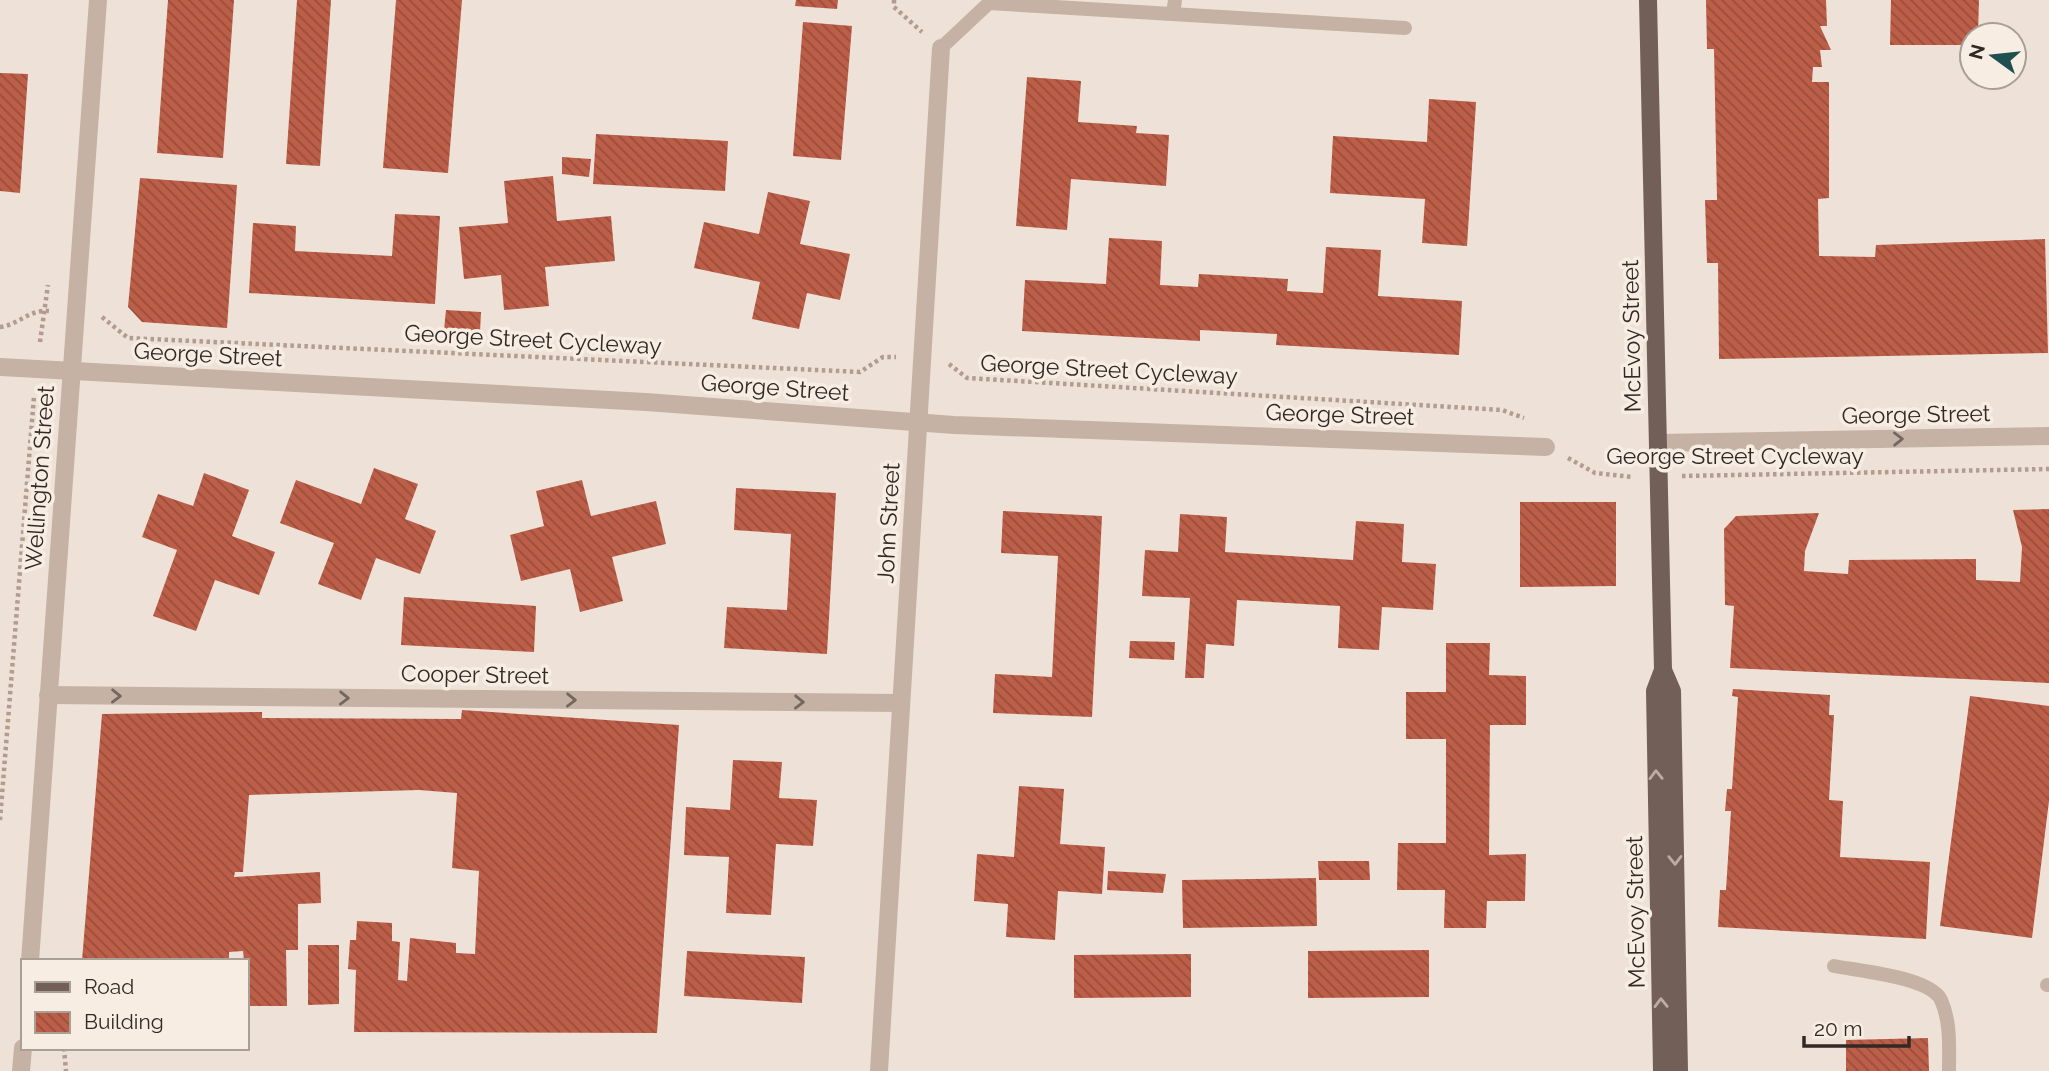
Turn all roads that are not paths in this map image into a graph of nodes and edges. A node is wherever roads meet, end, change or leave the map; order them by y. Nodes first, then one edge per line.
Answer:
1 (98, 0) edge
2 (1648, 0) edge
3 (1174, 7) edge
4 (1405, 28) dead end
5 (942, 48) joint
6 (0, 367) edge
7 (71, 372) junction
8 (918, 423) junction
9 (2049, 436) edge
10 (1659, 443) junction
11 (1546, 447) road end
12 (1663, 670) junction
13 (48, 695) junction
14 (901, 703) junction
15 (30, 959) edge
16 (1834, 966) dead end
17 (23, 1050) edge
18 (21, 1071) edge
19 (879, 1071) edge
20 (1662, 1071) edge
21 (1679, 1071) edge
22 (1949, 1071) edge

1 - 7 street, Wellington Street
2 - 10 main road, McEvoy Street
3 - 4 lane
3 - 5 lane
5 - 8 street, John Street
6 - 7 street, George Street
7 - 8 street, George Street
7 - 13 street, Wellington Street
8 - 11 street, George Street
8 - 14 street, John Street
10 -> 9 street, George Street
10 - 12 main road, McEvoy Street
20 -> 12 main road, McEvoy Street
12 -> 21 main road, McEvoy Street
13 -> 14 street, Cooper Street
13 - 15 street, Wellington Street
14 - 19 street, John Street
16 - 22 lane
17 - 18 street

